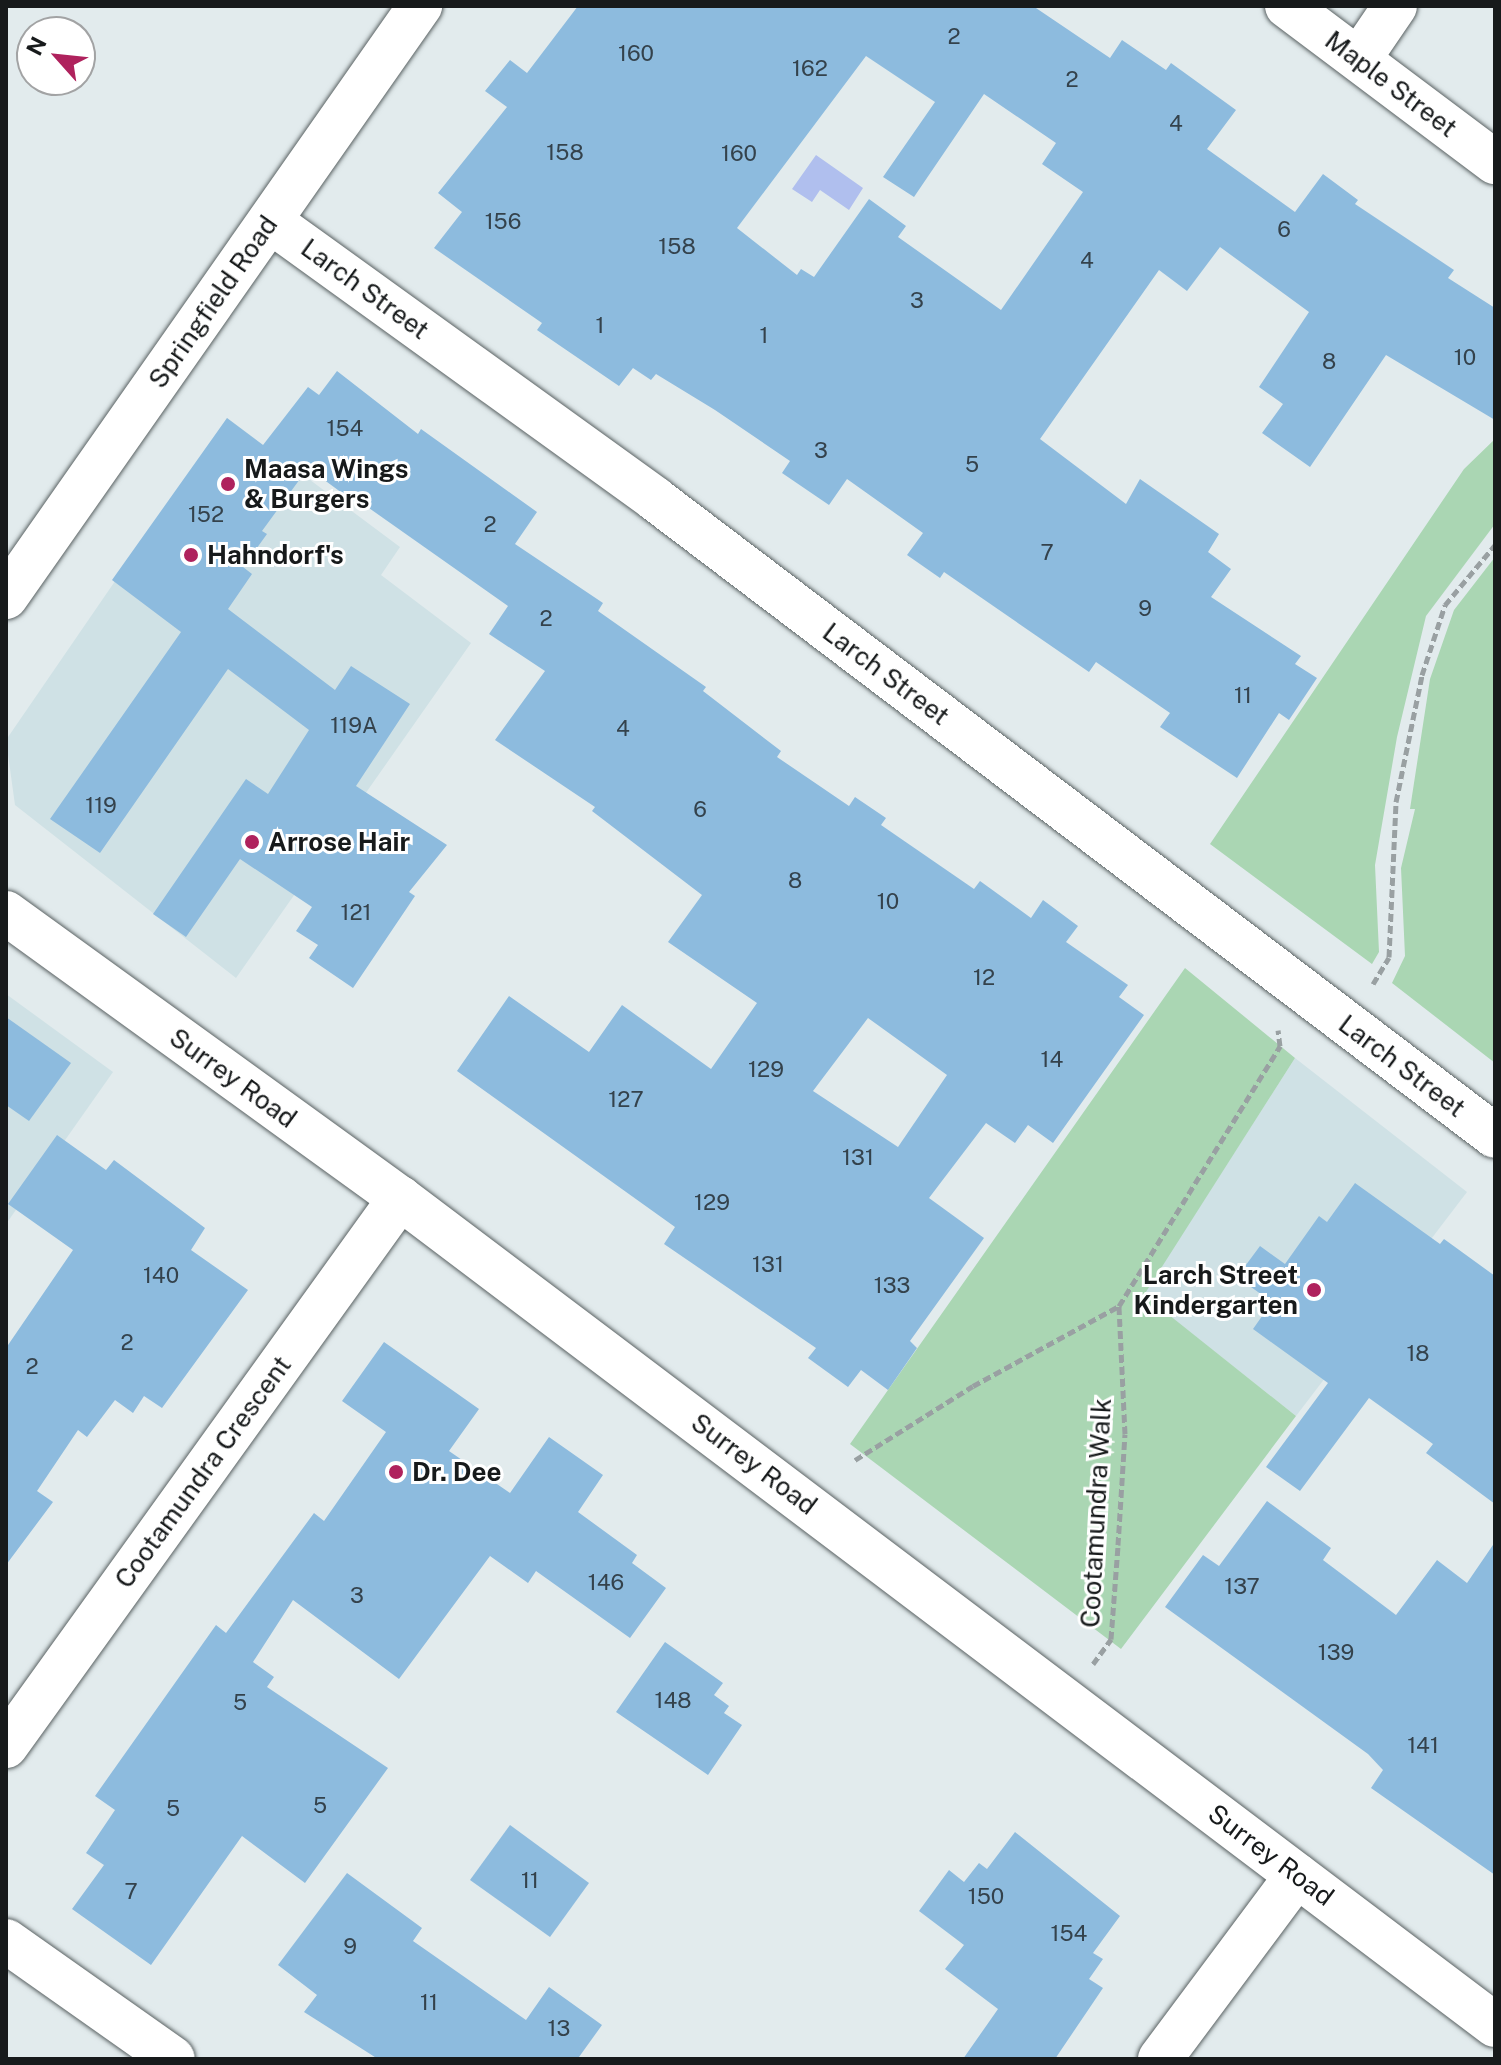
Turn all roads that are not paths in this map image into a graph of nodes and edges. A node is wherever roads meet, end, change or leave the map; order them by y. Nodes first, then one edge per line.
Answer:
1 (420, 6) edge
2 (1287, 6) edge
3 (1395, 6) edge
4 (1359, 59) junction
5 (1495, 162) edge
6 (270, 221) junction
7 (6, 597) edge
8 (6, 913) edge
9 (1495, 1136) edge
10 (400, 1198) junction
11 (6, 1746) edge
12 (1297, 1875) junction
13 (6, 1941) edge
14 (1495, 2025) edge
15 (173, 2059) edge
16 (1160, 2059) edge

1 - 6 street, Springfield Road
2 - 4 street, Maple Street
3 - 4 street
4 - 5 street, Maple Street
6 - 7 street, Springfield Road
6 - 9 street, Larch Street
8 - 10 street, Surrey Road
10 - 11 street, Cootamundra Crescent
10 - 12 street, Surrey Road
12 - 14 street, Surrey Road
12 - 16 street
13 - 15 street

